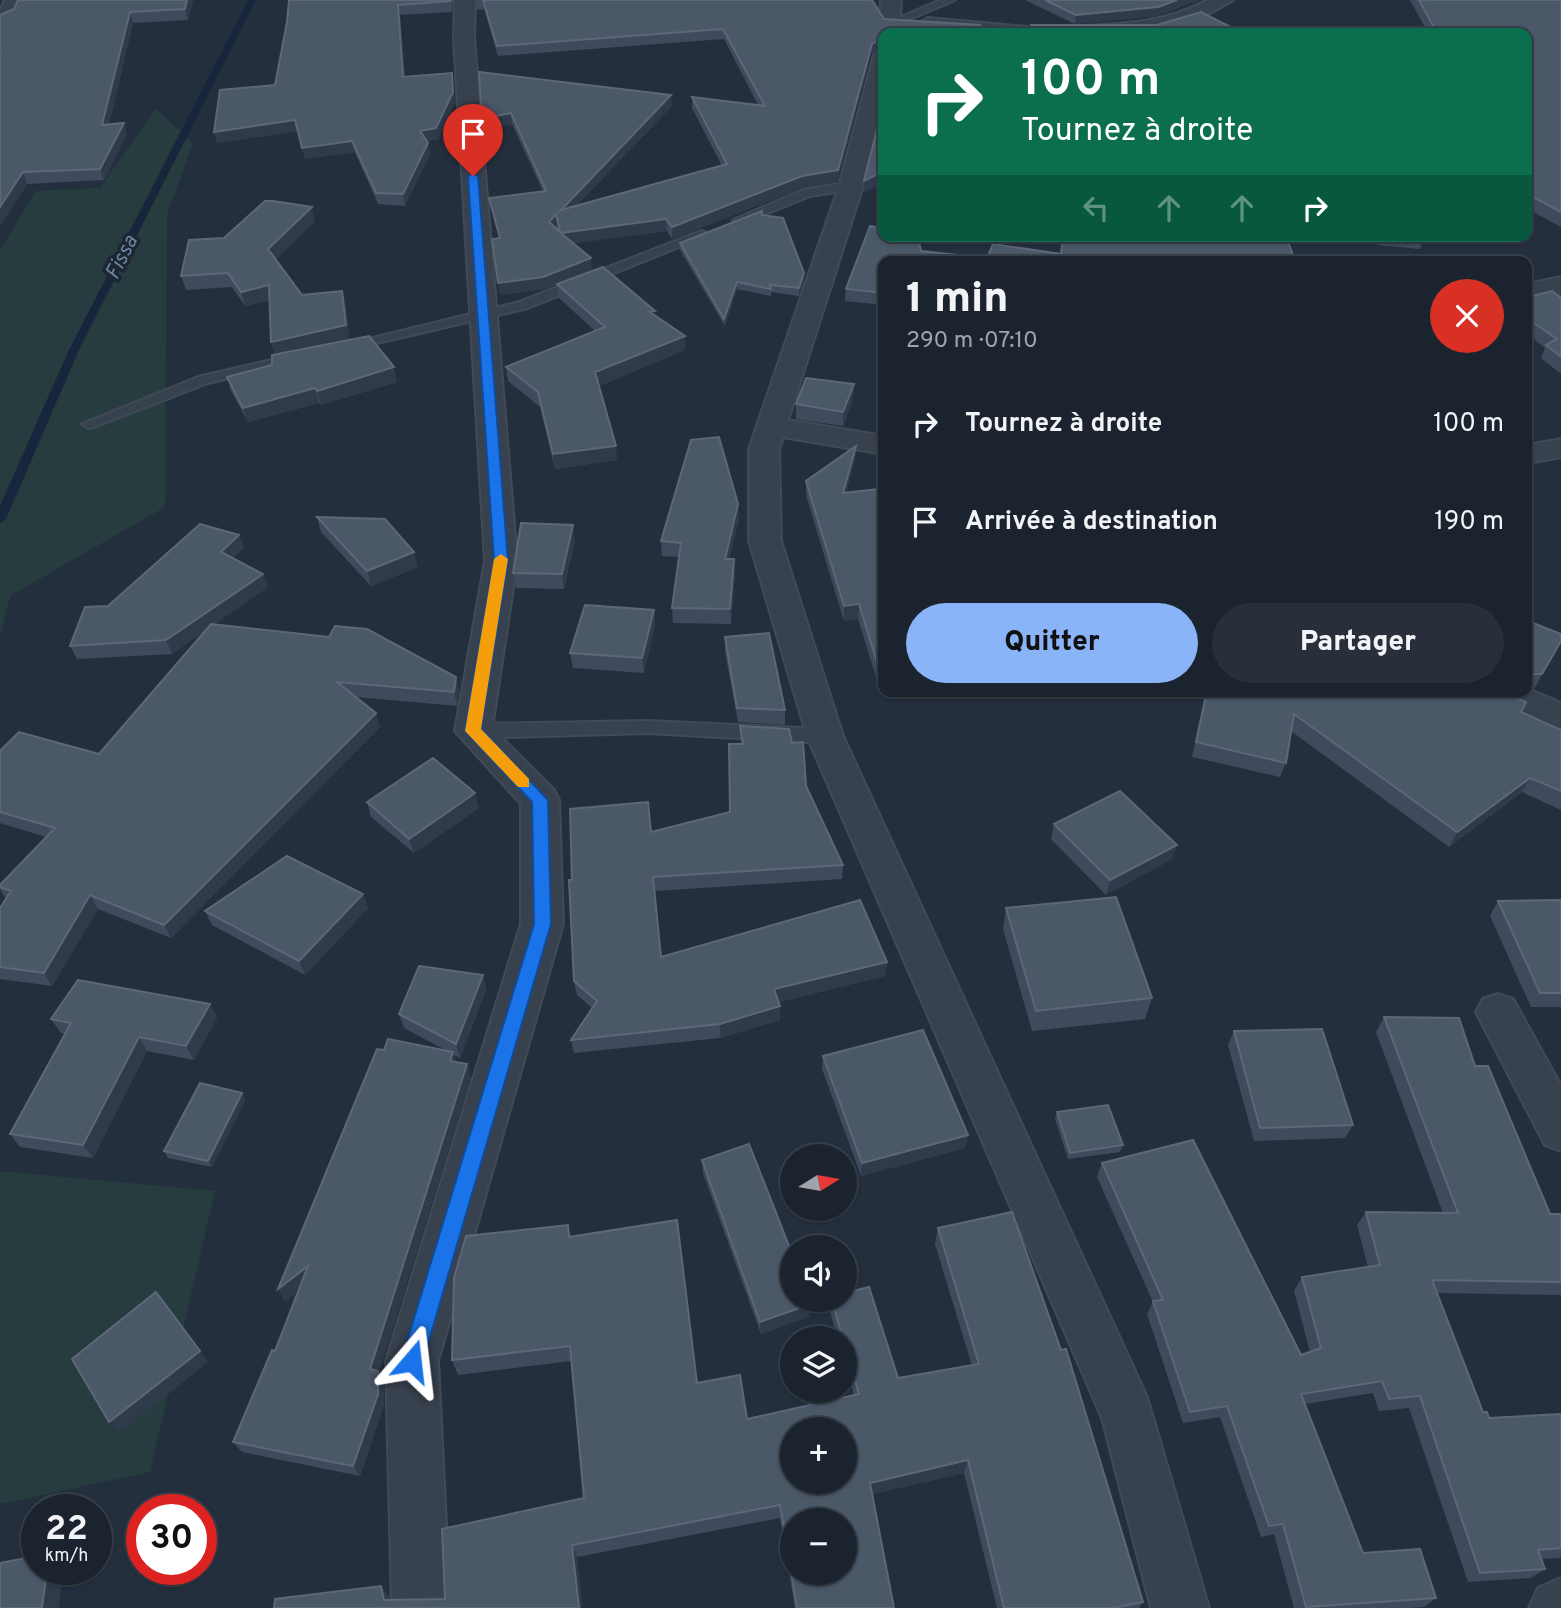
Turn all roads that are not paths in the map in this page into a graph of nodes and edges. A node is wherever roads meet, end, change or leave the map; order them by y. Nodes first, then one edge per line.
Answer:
1 (15, 0) edge
2 (465, 0) edge
3 (891, 0) edge
4 (950, 0) edge
5 (1223, 0) edge
6 (0, 21) edge
7 (888, 28) edge
8 (917, 28) edge
9 (1146, 28) edge
10 (878, 82) edge
11 (851, 186) junction
12 (1561, 285) edge
13 (1532, 291) edge
14 (483, 314) junction
15 (336, 349) edge
16 (309, 355) edge
17 (89, 424) dead end
18 (772, 426) junction
19 (878, 444) edge
20 (1561, 448) edge
21 (1532, 453) edge
22 (1512, 697) edge
23 (1561, 718) edge
24 (473, 731) junction
25 (825, 736) junction
26 (1498, 1013) dead end
27 (1561, 1130) edge
28 (421, 1608) edge
29 (1180, 1608) edge

1 - 6 street
2 - 14 street
3 - 7 street
4 - 8 lane
5 - 9 street
10 - 11 street
11 - 14 lane
11 - 18 street
12 - 13 street
14 - 15 lane
14 - 24 street
16 - 17 lane
18 - 19 street
18 - 25 street
20 - 21 street
22 - 23 street
24 - 25 lane
24 - 28 street
25 - 29 street
26 - 27 street

